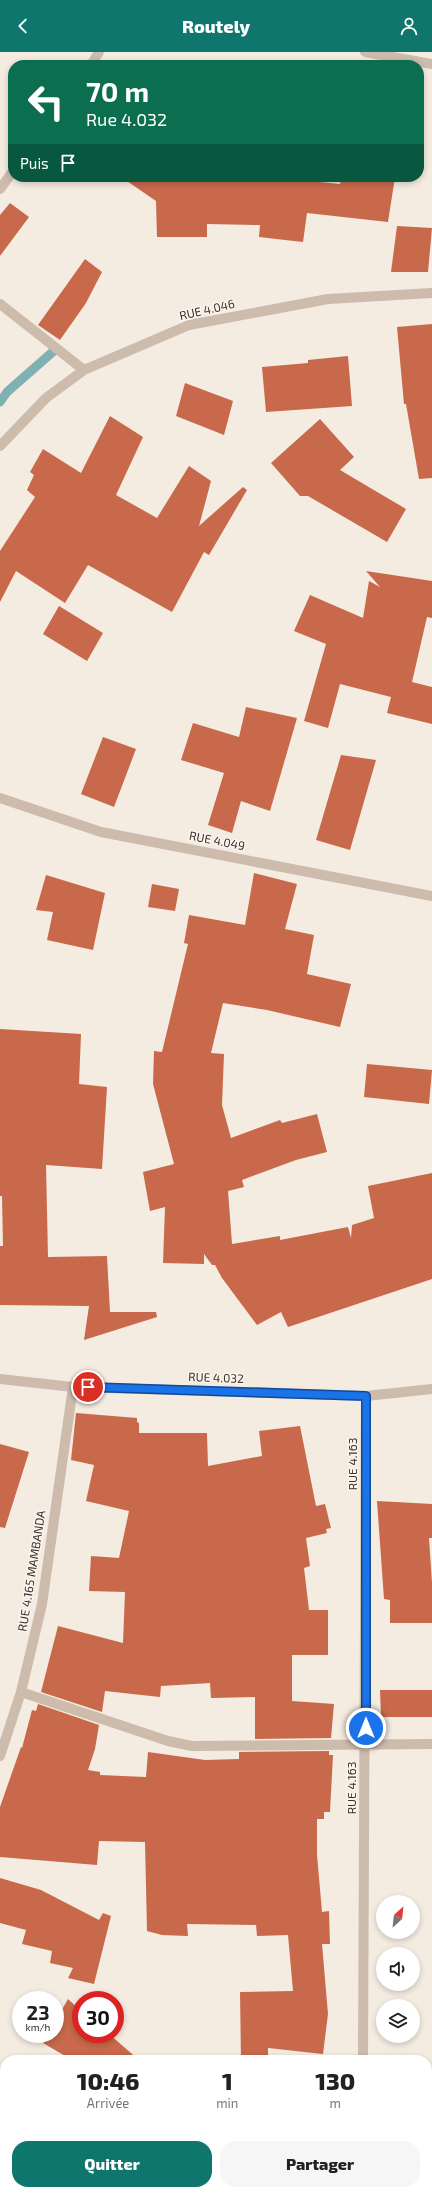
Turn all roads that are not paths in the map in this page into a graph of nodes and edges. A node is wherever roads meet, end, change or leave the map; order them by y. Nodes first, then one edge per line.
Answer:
1 (365, 52) edge
2 (410, 60) edge
3 (8, 178) edge
4 (0, 189) edge
5 (432, 293) edge
6 (0, 304) edge
7 (84, 370) junction
8 (0, 446) edge
9 (0, 798) edge
10 (432, 896) edge
11 (0, 1379) edge
12 (73, 1387) junction
13 (432, 1389) edge
14 (366, 1396) junction
15 (21, 1692) junction
16 (366, 1744) junction
17 (432, 1744) edge
18 (0, 1756) edge
19 (363, 2055) edge

1 - 2 street
3 - 4 street
5 - 7 street, RUE 4.046
6 - 7 street
7 - 8 street, RUE 4.046
9 - 10 street, RUE 4.049
11 - 12 street, RUE 4.032
12 - 14 street, RUE 4.032
12 - 15 street, RUE 4.165 MAMBANDA
13 - 14 street, RUE 4.032
14 - 16 street, RUE 4.163
15 - 16 street
15 - 18 street, RUE 4.165 MAMBANDA
16 - 17 street
16 - 19 street, RUE 4.163

